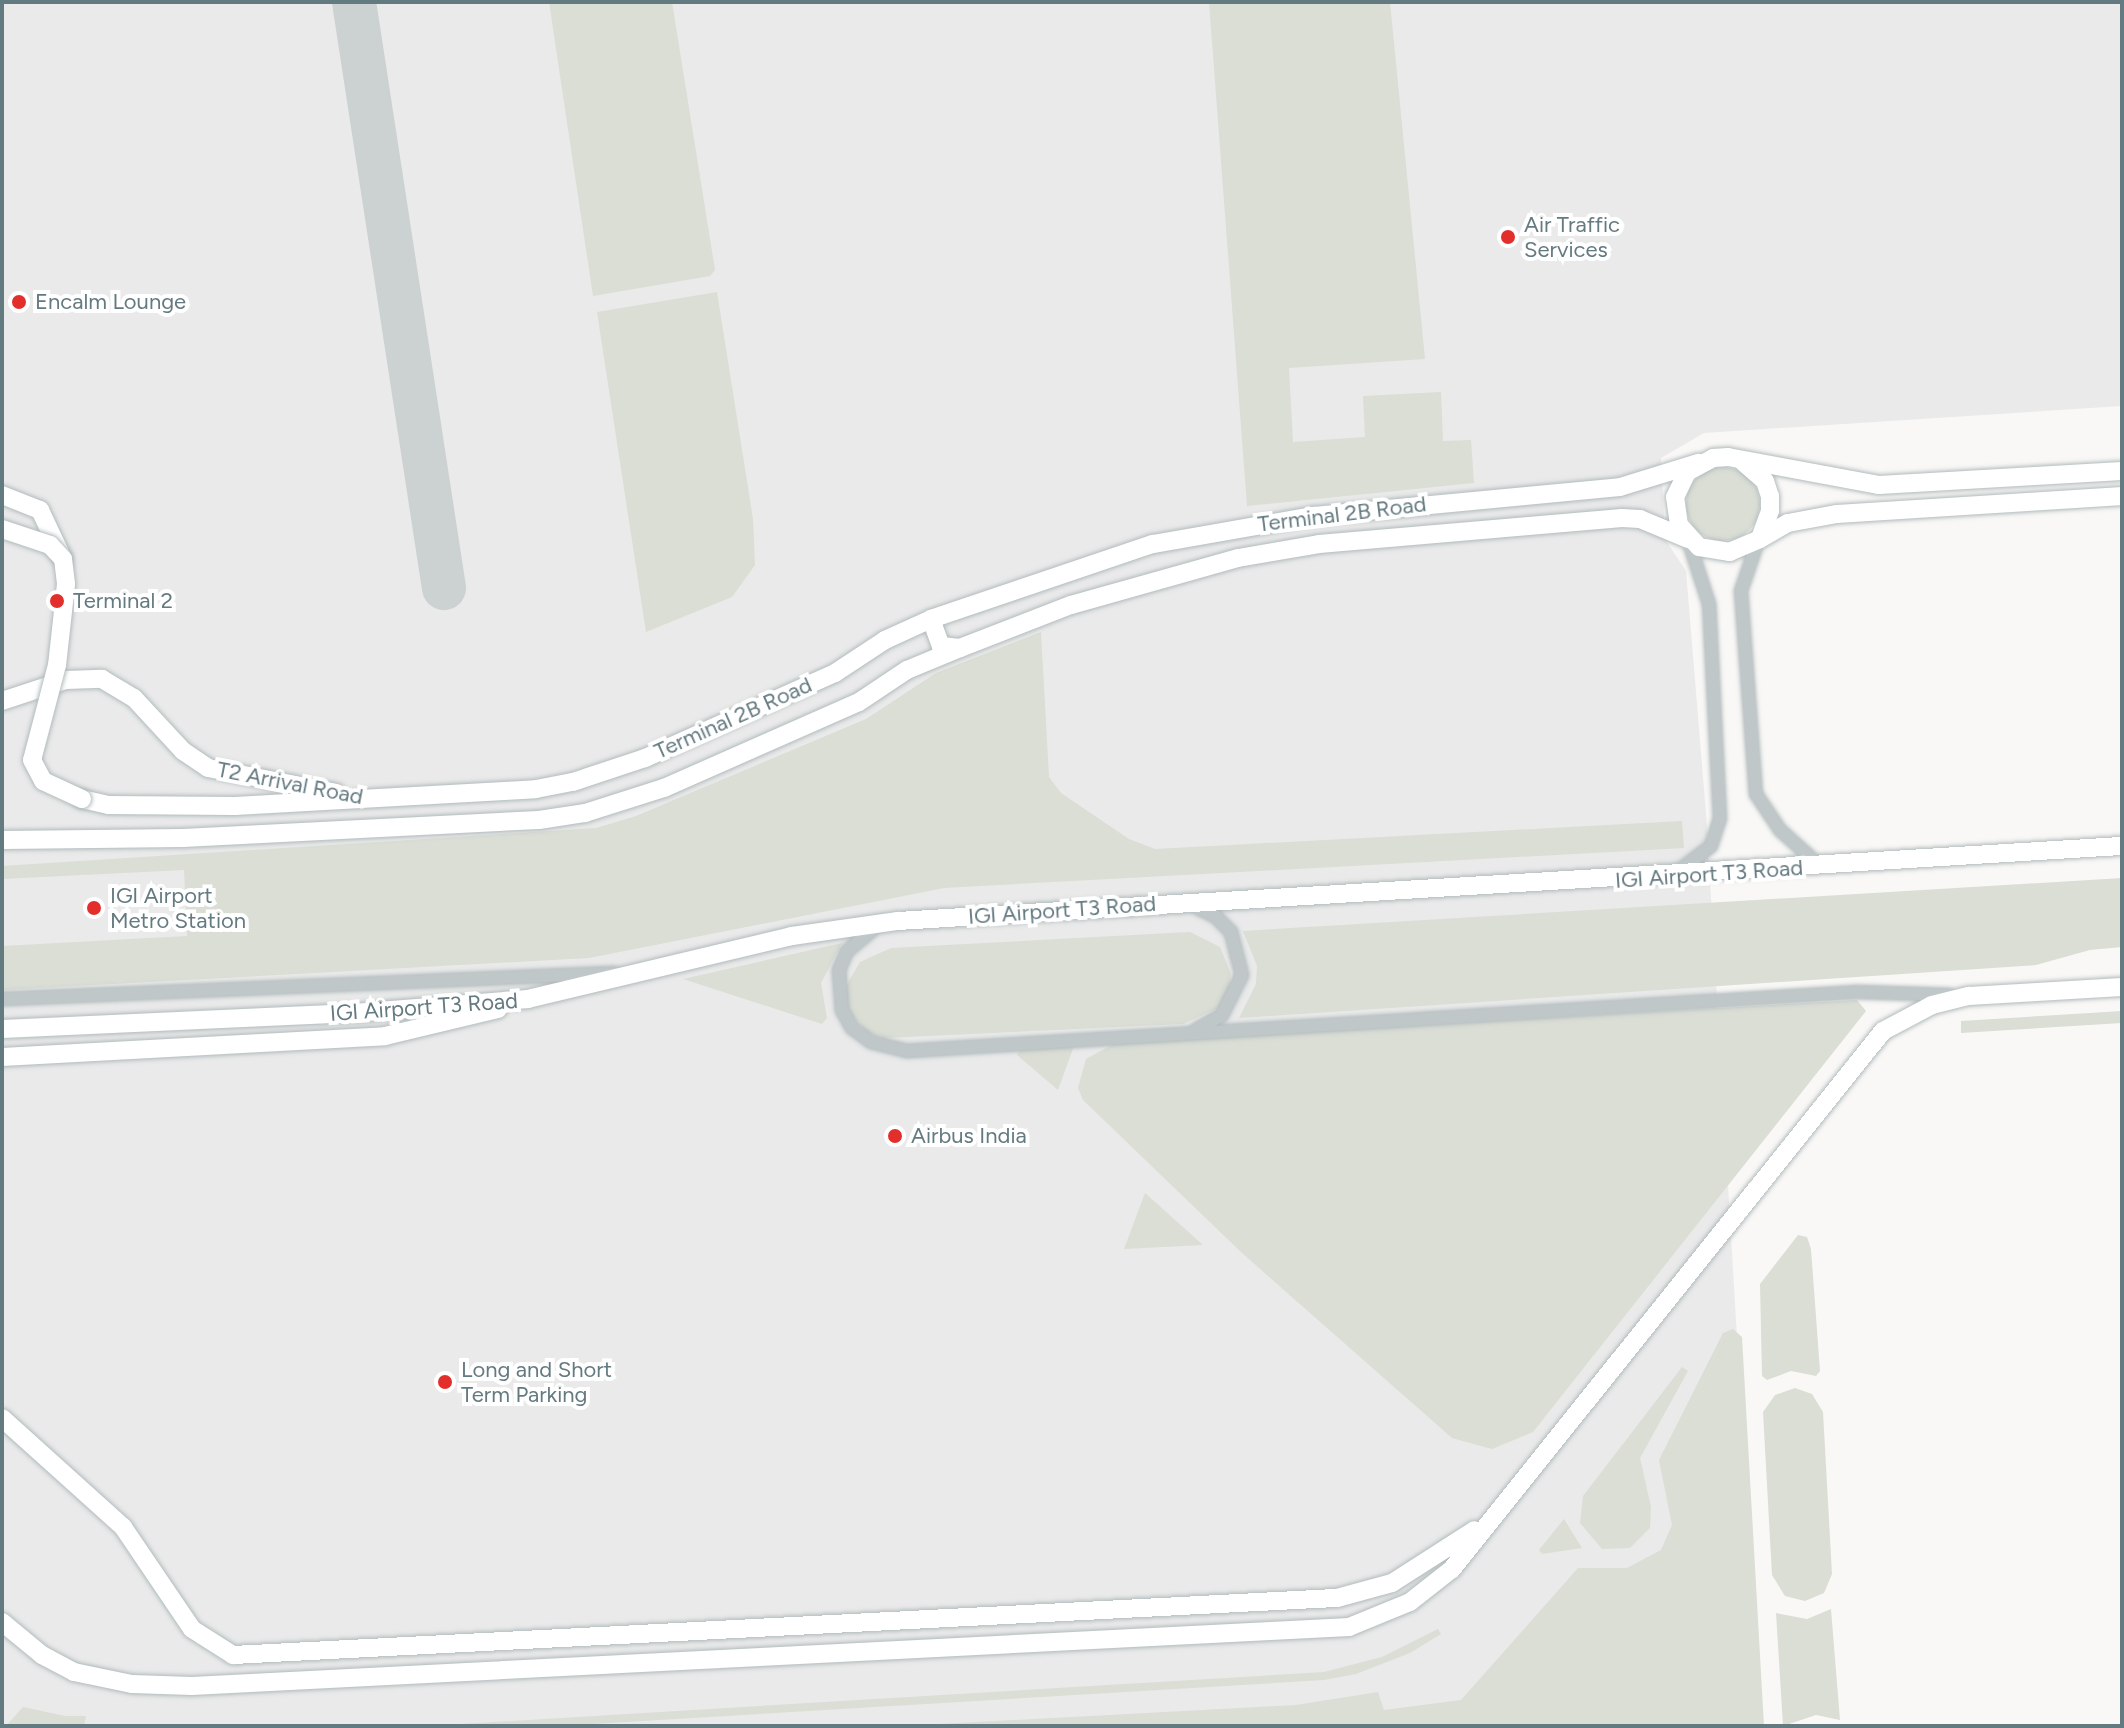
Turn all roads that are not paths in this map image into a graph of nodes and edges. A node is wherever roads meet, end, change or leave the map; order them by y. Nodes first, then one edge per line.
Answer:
1 (1743, 462) junction
2 (1698, 463) junction
3 (2122, 471) edge
4 (2, 495) edge
5 (2122, 496) edge
6 (2, 529) edge
7 (1688, 539) junction
8 (1760, 539) junction
9 (63, 559) junction
10 (931, 619) junction
11 (960, 648) junction
12 (2, 701) edge
13 (375, 799) junction
14 (4, 840) edge
15 (2122, 846) edge
16 (1820, 866) junction
17 (1670, 877) junction
18 (1172, 903) junction
19 (898, 921) junction
20 (628, 973) junction
21 (2122, 987) edge
22 (1969, 996) junction
23 (2, 999) edge
24 (528, 999) junction
25 (6, 1029) edge
26 (1181, 1033) junction
27 (2, 1057) edge
28 (2, 1418) edge
29 (1499, 1511) junction
30 (2, 1622) edge

1 - 2 main road
1 - 3 main road
1 - 8 main road
2 - 7 main road
2 - 10 main road, Terminal 2B Road
4 - 9 main road
5 - 8 main road
6 - 9 main road, bridge
7 - 8 main road
7 - 11 main road, Terminal 2B Road
7 - 17 street
8 - 16 street
9 - 13 main road, Terminal 2B Road, bridge
10 - 11 main road
10 - 13 main road, Terminal 2B Road
11 - 14 main road, Terminal 2B Road
12 - 13 main road, T2 Arrival Road
15 - 16 main road, IGI Airport T3 Road
16 - 17 main road, IGI Airport T3 Road
17 - 18 main road, IGI Airport T3 Road
18 - 19 main road, IGI Airport T3 Road
18 - 26 street
19 - 20 main road, IGI Airport T3 Road
19 - 26 street
20 - 23 street
20 - 24 main road, IGI Airport T3 Road
21 - 22 main road
22 - 26 street
22 - 29 main road
24 - 25 main road, IGI Airport T3 Road
24 - 27 main road
28 - 29 main road
29 - 30 main road

